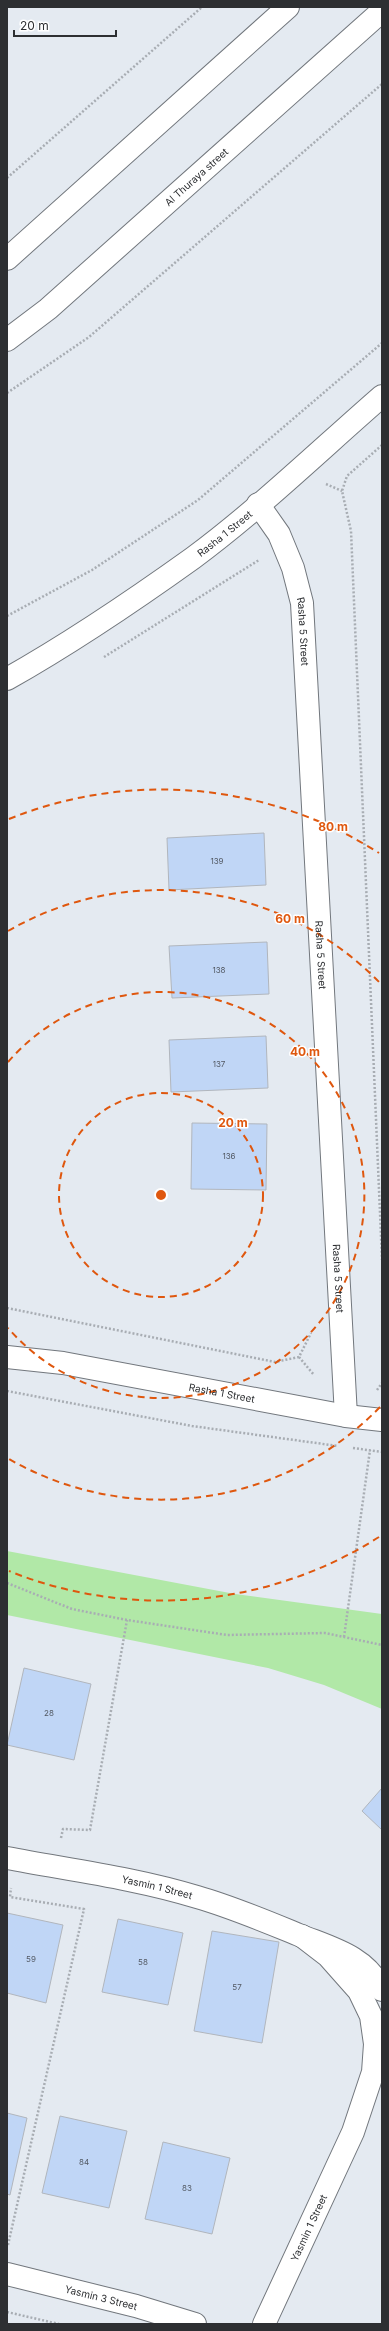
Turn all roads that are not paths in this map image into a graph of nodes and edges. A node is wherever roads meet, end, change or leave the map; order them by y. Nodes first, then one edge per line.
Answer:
1 (288, 7) edge
2 (382, 11) edge
3 (7, 259) edge
4 (7, 340) edge
5 (382, 396) edge
6 (258, 504) junction
7 (53, 652) junction
8 (7, 666) edge
9 (7, 678) edge
10 (7, 1344) edge
11 (7, 1357) edge
12 (63, 1363) junction
13 (346, 1416) junction
14 (378, 1419) edge
15 (11, 1859) edge
16 (302, 1936) junction
17 (382, 1990) edge
18 (382, 2087) edge
19 (353, 2132) junction
20 (7, 2274) edge
21 (195, 2324) edge
22 (264, 2324) edge

1 - 3 street
2 - 4 street, Al Thuraya street
5 - 6 street, Rasha 1 Street
6 - 7 street, Rasha 1 Street
6 - 13 street, Rasha 5 Street
7 - 8 street, Rasha 1 Street
7 - 9 street, Rasha 1 Street
10 - 12 street, Rasha 1 Street
11 - 12 street, Rasha 1 Street
12 - 13 street, Rasha 1 Street
13 - 14 street, Rasha 1 Street
15 - 16 street, Yasmin 1 Street
16 - 17 street, Yasmin 1 Street
16 - 19 street, Yasmin 1 Street
18 - 19 street, Yasmin 1 Street
19 - 22 street, Yasmin 1 Street
20 - 21 street, Yasmin 3 Street

